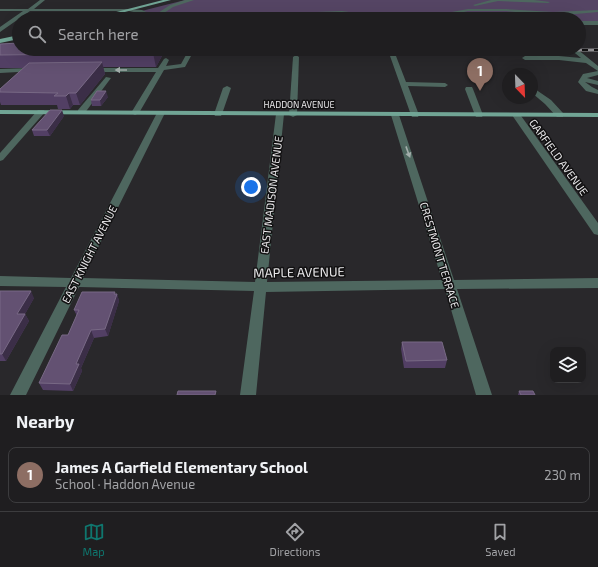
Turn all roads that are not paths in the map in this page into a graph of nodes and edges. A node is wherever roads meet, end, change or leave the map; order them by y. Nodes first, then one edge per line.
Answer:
1 (43, 0) edge
2 (169, 0) edge
3 (192, 0) edge
4 (550, 1) edge
5 (0, 10) edge
6 (29, 10) junction
7 (129, 10) junction
8 (468, 10) junction
9 (598, 11) edge
10 (26, 12) edge
11 (121, 12) edge
12 (142, 12) edge
13 (162, 12) edge
14 (460, 12) edge
15 (523, 12) edge
16 (533, 12) edge
17 (583, 12) edge
18 (12, 22) edge
19 (586, 23) edge
20 (598, 23) edge
21 (0, 30) edge
22 (12, 38) edge
23 (0, 41) edge
24 (188, 56) dead end
25 (393, 56) dead end
26 (581, 56) edge
27 (296, 57) dead end
28 (524, 58) dead end
29 (166, 60) dead end
30 (587, 61) junction
31 (161, 69) junction
32 (598, 69) edge
33 (28, 70) junction
34 (43, 70) edge
35 (80, 70) edge
36 (0, 71) edge
37 (598, 73) edge
38 (108, 78) dead end
39 (583, 78) junction
40 (17, 80) edge
41 (598, 83) edge
42 (403, 84) junction
43 (445, 85) dead end
44 (227, 88) dead end
45 (469, 89) dead end
46 (598, 92) edge
47 (538, 94) edge
48 (0, 112) edge
49 (41, 112) junction
50 (81, 112) junction
51 (135, 113) junction
52 (161, 113) junction
53 (218, 114) junction
54 (280, 114) junction
55 (293, 114) junction
56 (394, 115) junction
57 (415, 115) junction
58 (479, 115) junction
59 (516, 115) junction
60 (560, 115) junction
61 (598, 115) edge
62 (0, 158) edge
63 (598, 231) edge
64 (0, 281) edge
65 (75, 283) junction
66 (598, 283) edge
67 (450, 284) junction
68 (260, 287) junction
69 (18, 395) edge
70 (248, 395) edge
71 (484, 395) edge

1 - 6 street
2 - 7 main road
3 - 13 street
4 - 8 street
4 - 16 street
5 - 6 street
6 - 7 street
6 - 10 street
7 - 11 main road
7 - 12 street
8 - 14 street
8 - 15 street
9 - 17 street
18 - 21 street
19 - 20 street
22 - 23 main road
24 - 31 street
25 - 42 street
26 - 30 street
27 - 55 street
28 - 30 street
29 - 31 street
30 - 32 street
31 -> 35 street
31 - 51 street
33 - 34 street
33 - 36 street
33 - 40 street
37 - 39 street
38 - 50 street
39 - 41 street
39 - 46 street
42 - 43 street
42 - 57 street
44 - 53 street
45 - 58 street
47 - 60 street
48 - 49 main road, HADDON AVENUE
49 - 50 main road, HADDON AVENUE
49 - 62 street
50 - 51 main road, HADDON AVENUE
51 - 52 main road, HADDON AVENUE
52 - 53 main road, HADDON AVENUE
52 - 65 street, EAST KNIGHT AVENUE
53 - 54 main road, HADDON AVENUE
54 - 55 main road, HADDON AVENUE
54 - 68 street, EAST MADISON AVENUE
55 - 56 main road, HADDON AVENUE
56 - 57 main road, HADDON AVENUE
56 -> 67 street, CRESTMONT TERRACE
57 - 58 main road, HADDON AVENUE
58 - 59 main road, HADDON AVENUE
59 - 60 main road, HADDON AVENUE
59 - 63 street, GARFIELD AVENUE
60 - 61 main road, HADDON AVENUE
64 - 65 street, MAPLE AVENUE
65 - 68 street, MAPLE AVENUE
65 - 69 street, EAST KNIGHT AVENUE
66 - 67 street, MAPLE AVENUE
67 - 68 street, MAPLE AVENUE
67 - 71 street, CRESTMONT TERRACE
68 - 70 street, EAST MADISON AVENUE

